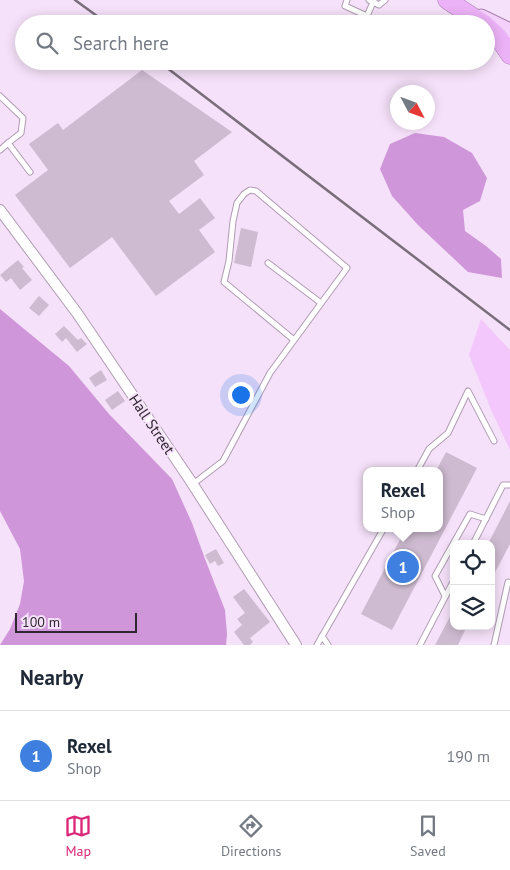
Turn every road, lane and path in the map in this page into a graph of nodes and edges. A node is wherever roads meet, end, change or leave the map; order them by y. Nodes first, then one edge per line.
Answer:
1 (347, 0) edge
2 (385, 0) edge
3 (448, 0) edge
4 (372, 1) edge
5 (365, 15) edge
6 (367, 15) edge
7 (470, 15) edge
8 (478, 15) edge
9 (495, 24) edge
10 (510, 31) edge
11 (495, 34) edge
12 (510, 56) edge
13 (0, 96) edge
14 (8, 143) junction
15 (0, 150) edge
16 (30, 172) dead end
17 (0, 210) edge
18 (268, 263) dead end
19 (321, 303) junction
20 (294, 340) junction
21 (494, 441) dead end
22 (419, 467) edge
23 (193, 484) junction
24 (510, 485) edge
25 (486, 518) junction
26 (382, 532) edge
27 (475, 540) edge
28 (509, 581) edge
29 (451, 585) edge
30 (445, 596) junction
31 (322, 636) junction
32 (296, 645) edge
33 (317, 645) edge
34 (328, 645) edge
35 (420, 645) edge
36 (494, 645) edge

1 - 5 lane
2 - 4 lane
3 - 7 highway
3 - 8 main road
4 - 6 lane
9 - 10 main road
11 - 12 highway
13 - 14 lane
14 - 15 lane
14 - 16 lane
17 - 23 street, Hall Street
18 - 19 lane
19 - 20 lane
19 - 20 lane
20 - 23 lane
21 - 22 lane
23 - 32 street, Hall Street
24 - 25 lane
25 - 27 lane
25 - 30 lane
26 - 31 lane
28 - 36 lane
29 - 30 lane
30 - 35 lane
31 - 33 lane
31 - 34 lane

